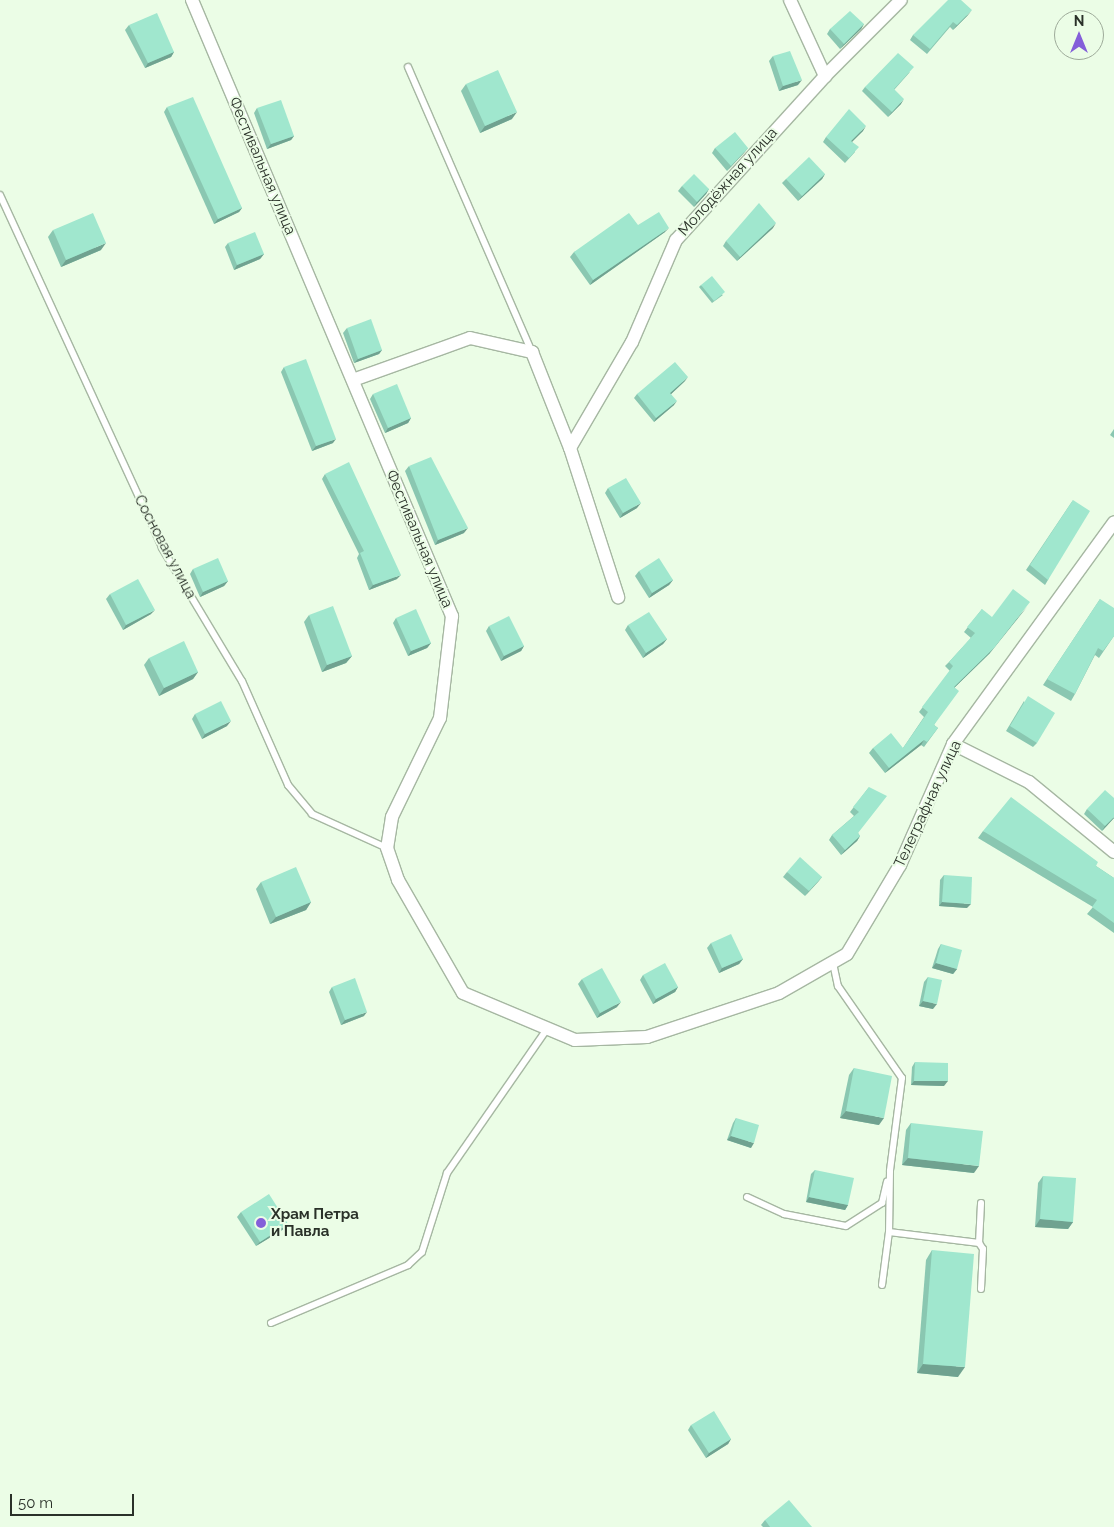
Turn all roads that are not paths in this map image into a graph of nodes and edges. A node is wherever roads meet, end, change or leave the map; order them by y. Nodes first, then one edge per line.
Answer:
1 (192, 0) edge
2 (790, 0) edge
3 (901, 0) edge
4 (408, 66) dead end
5 (825, 76) junction
6 (0, 195) edge
7 (532, 352) junction
8 (353, 380) junction
9 (570, 448) junction
10 (1114, 522) edge
11 (618, 597) dead end
12 (953, 744) junction
13 (1111, 845) edge
14 (387, 848) junction
15 (833, 963) junction
16 (694, 1021) joint
17 (547, 1028) junction
18 (890, 1171) junction
19 (747, 1197) dead end
20 (981, 1203) dead end
21 (889, 1232) junction
22 (979, 1243) junction
23 (882, 1285) dead end
24 (981, 1289) dead end
25 (271, 1323) dead end

1 - 8 street, Фестивальная улица
2 - 5 street
3 - 5 street, Молодёжная улица
4 - 7 lane
5 - 9 street, Молодёжная улица
6 - 14 lane, Сосновая улица
7 - 8 street
7 - 9 street
8 - 14 street, Фестивальная улица
9 - 11 street
10 - 12 street, Телеграфная улица
12 - 13 street
12 - 15 street, Телеграфная улица
14 - 17 street, Фестивальная улица
15 - 16 street, Телеграфная улица
15 - 18 lane
16 - 17 street, Фестивальная улица
17 - 25 lane
18 - 19 lane
18 - 21 lane
20 - 22 lane
21 - 22 lane
21 - 23 lane
22 - 24 lane

